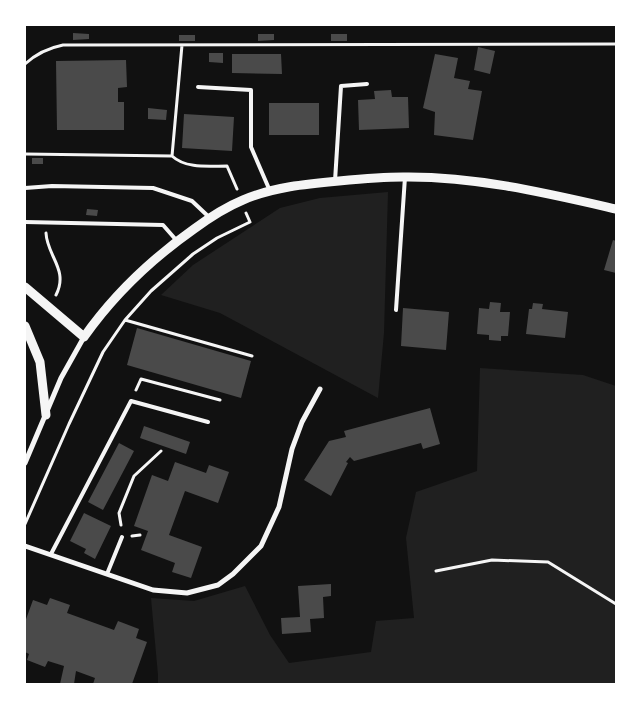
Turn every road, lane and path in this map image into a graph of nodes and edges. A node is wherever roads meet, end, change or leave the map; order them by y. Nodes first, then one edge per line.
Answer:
1 (616, 44) edge
2 (25, 64) edge
3 (367, 84) dead end
4 (198, 87) dead end
5 (25, 154) edge
6 (172, 156) dead end
7 (405, 177) junction
8 (335, 182) junction
9 (25, 188) edge
10 (270, 191) junction
11 (616, 209) edge
12 (210, 218) junction
13 (25, 222) edge
14 (46, 222) junction
15 (177, 241) junction
16 (25, 286) edge
17 (50, 309) junction
18 (396, 310) dead end
19 (125, 320) dead end
20 (25, 326) edge
21 (84, 337) junction
22 (252, 356) dead end
23 (320, 389) dead end
24 (220, 400) dead end
25 (131, 401) junction
26 (46, 415) junction
27 (208, 422) dead end
28 (161, 451) dead end
29 (25, 463) edge
30 (122, 537) joint
31 (25, 546) edge
32 (51, 554) junction
33 (436, 571) dead end
34 (107, 574) junction
35 (616, 604) edge

1 - 2 path
3 - 8 lane
4 - 10 lane
5 - 6 path
7 - 8 street
7 - 11 street
7 - 18 lane
8 - 10 street
9 - 12 lane
10 - 12 street
12 - 15 street
13 - 14 lane
14 - 15 lane
14 - 17 path
15 - 21 street
16 - 17 street
17 - 21 street
19 - 22 path
20 - 26 street
21 - 26 street
23 - 34 street
24 - 25 path
25 - 27 lane
25 - 32 lane
26 - 29 street
28 - 30 path
30 - 34 lane
31 - 32 street
32 - 34 street
33 - 35 path

